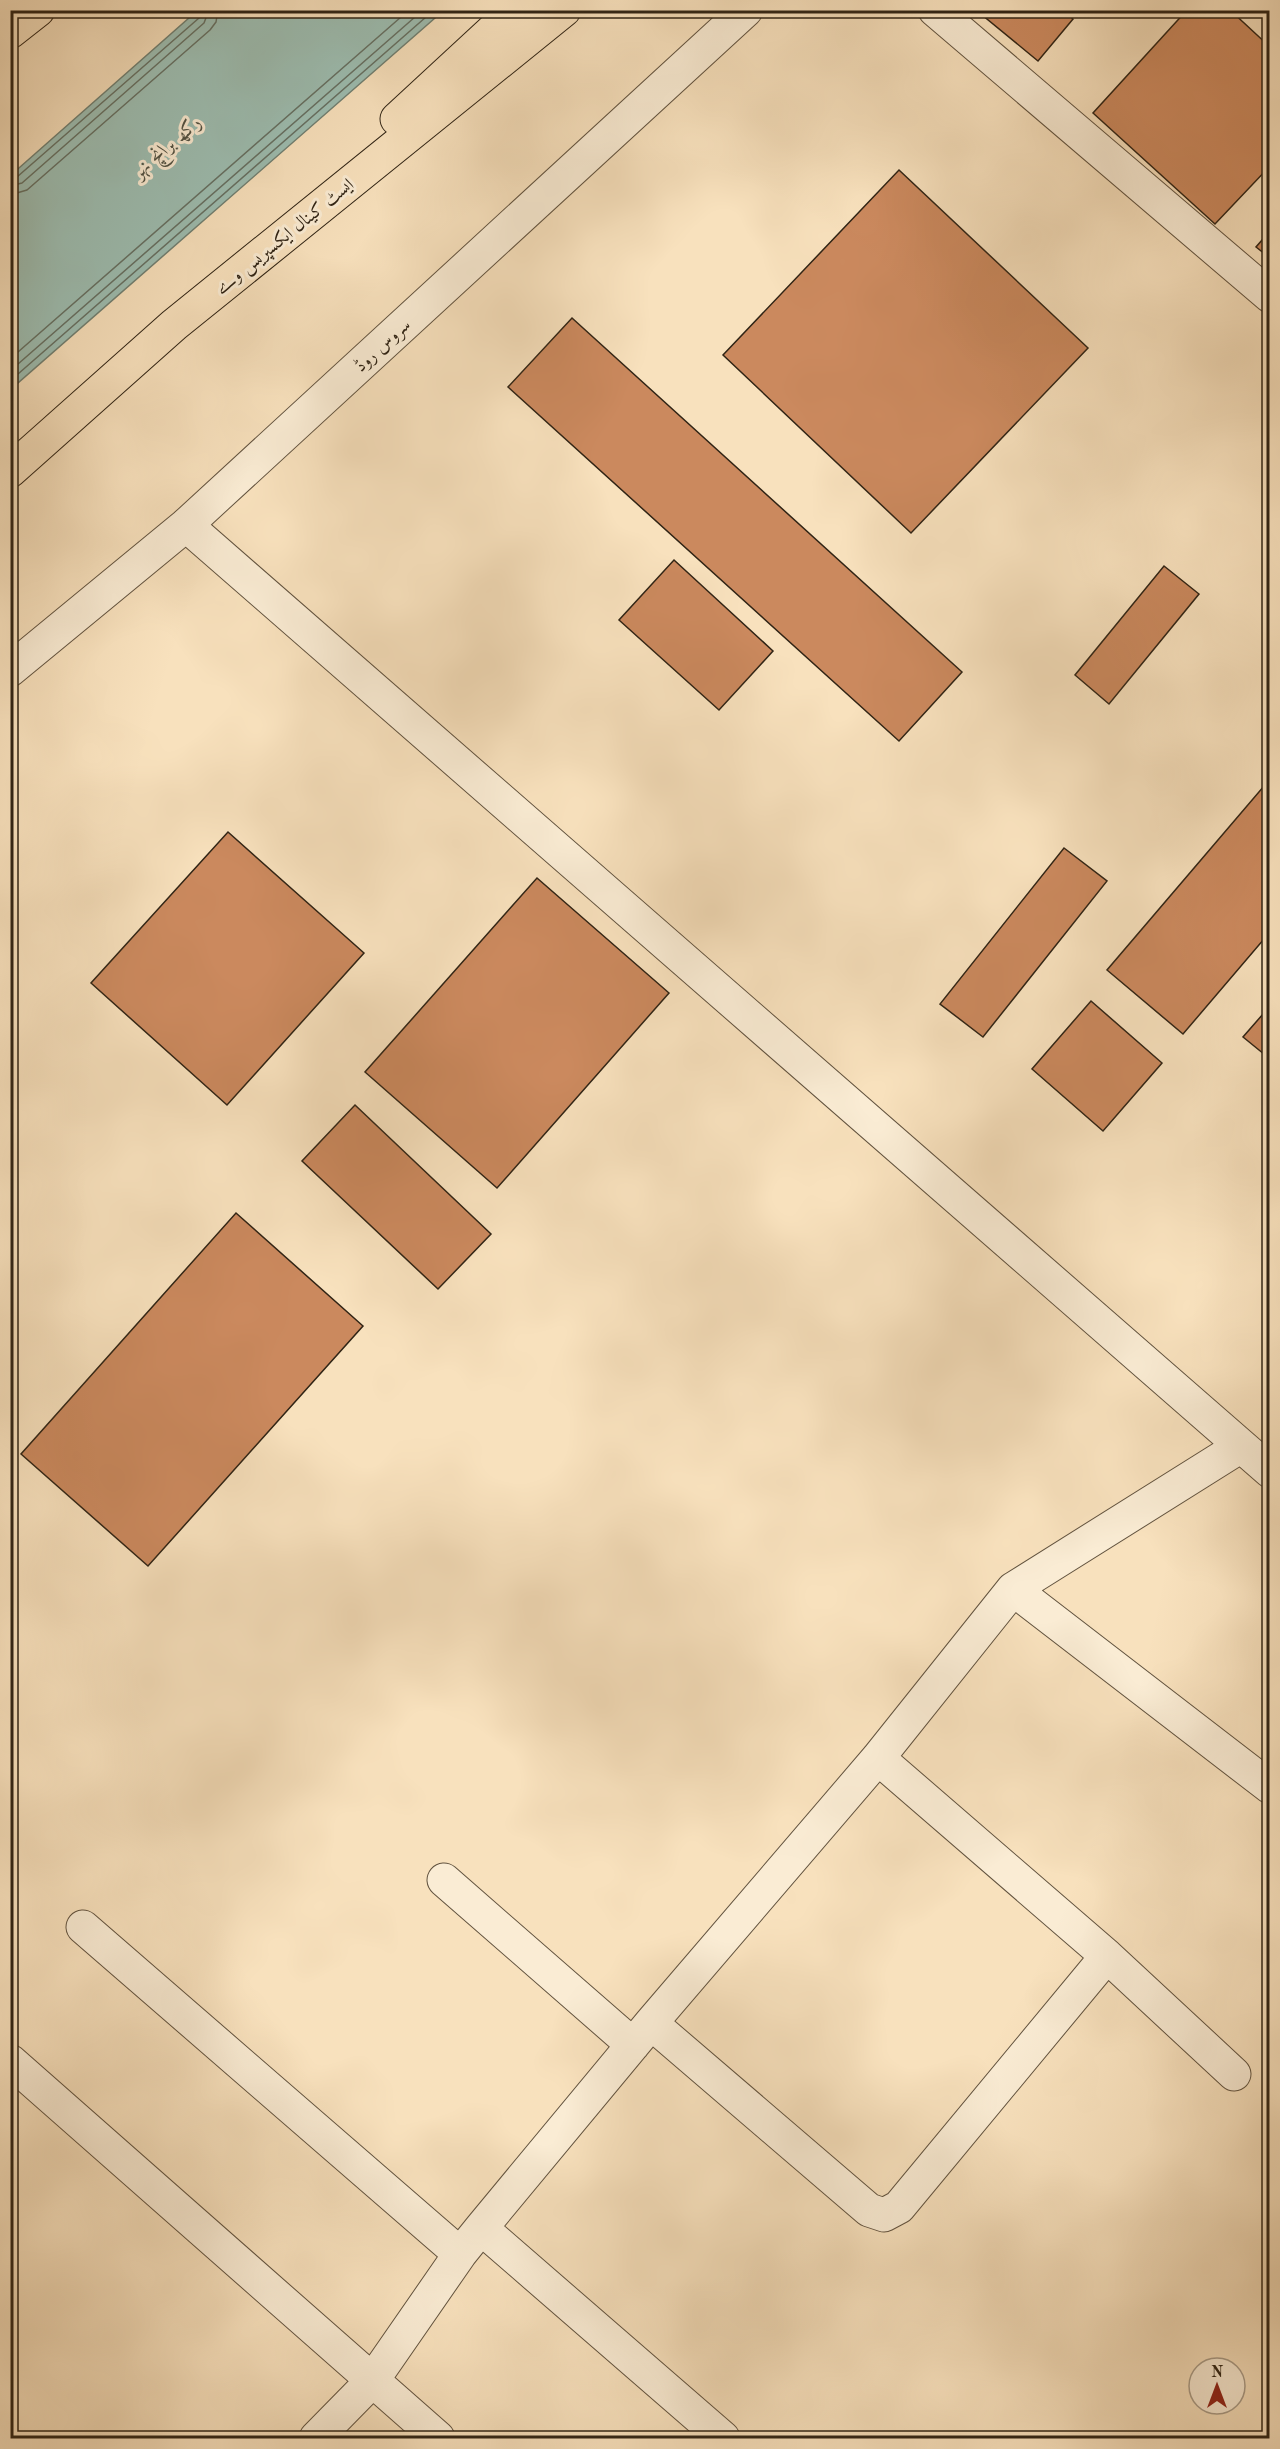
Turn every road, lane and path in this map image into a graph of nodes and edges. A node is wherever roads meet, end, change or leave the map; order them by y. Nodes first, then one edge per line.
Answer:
1 (27, 10) edge
2 (38, 10) edge
3 (515, 10) edge
4 (564, 10) edge
5 (746, 10) edge
6 (934, 10) edge
7 (10, 25) edge
8 (10, 32) edge
9 (1269, 296) edge
10 (174, 325) junction
11 (10, 471) edge
12 (186, 525) junction
13 (10, 670) edge
14 (1241, 1446) junction
15 (1269, 1472) edge
16 (1012, 1589) junction
17 (878, 1758) junction
18 (1269, 1787) edge
19 (444, 1880) dead end
20 (83, 1927) dead end
21 (1107, 1956) junction
22 (642, 2034) junction
23 (10, 2061) edge
24 (1234, 2074) dead end
25 (481, 2228) junction
26 (460, 2254) junction
27 (372, 2381) junction
28 (316, 2439) edge
29 (438, 2439) edge
30 (723, 2439) edge

1 - 7 main road
2 - 8 main road
3 - 10 main road
4 - 10 main road, ایسٹ کینال ایکسپریس وے
5 - 12 street, سروس روڈ
6 - 9 street
10 - 11 main road, ایسٹ کینال ایکسپریس وے
12 - 13 street, سروس روڈ
12 - 14 street
14 - 15 street
14 - 16 street
16 - 17 street
16 - 18 street
17 - 21 street
17 - 22 street
19 - 22 street
20 - 26 street
21 - 22 street
21 - 24 street
22 - 25 street
23 - 27 street
25 - 26 street
25 - 30 street
26 - 27 street
27 - 28 street
27 - 29 street

